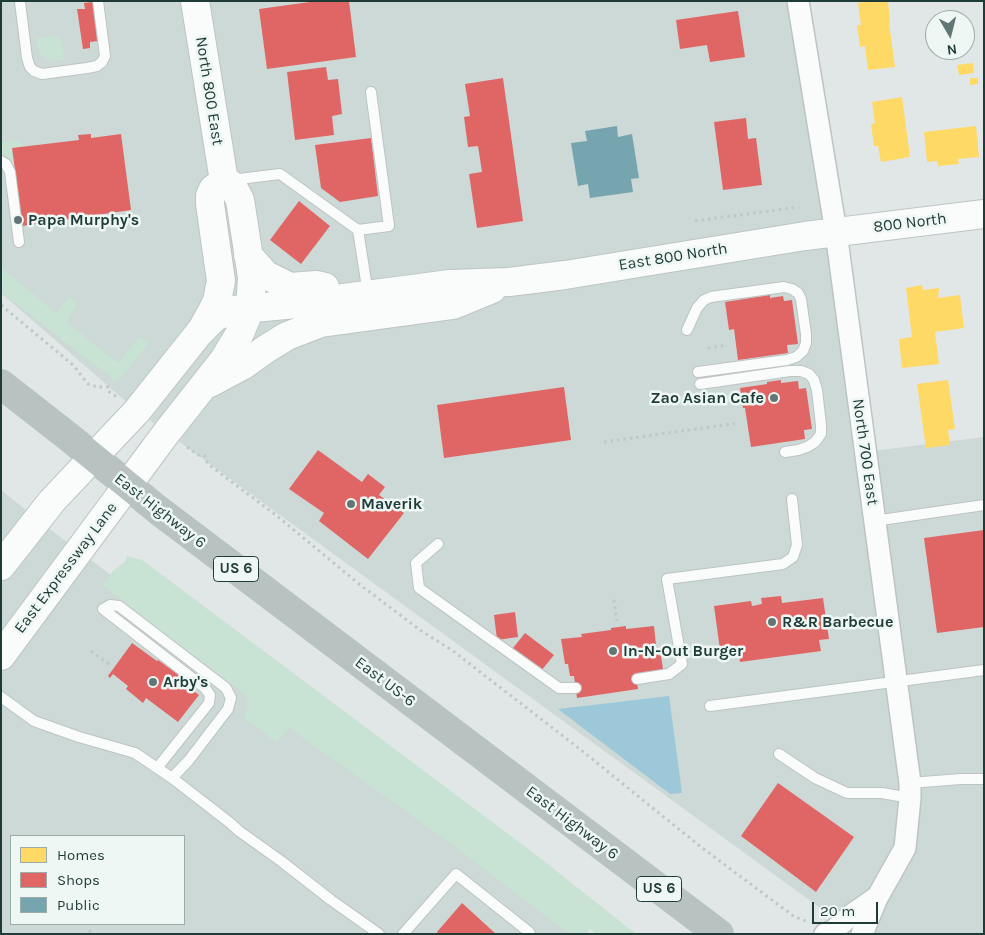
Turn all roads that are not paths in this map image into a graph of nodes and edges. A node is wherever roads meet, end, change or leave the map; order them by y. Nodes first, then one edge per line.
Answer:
1 (98, 1) edge
2 (195, 1) edge
3 (798, 1) edge
4 (20, 2) edge
5 (371, 92) dead end
6 (1, 161) edge
7 (224, 181) junction
8 (984, 214) edge
9 (358, 230) junction
10 (836, 232) junction
11 (19, 242) dead end
12 (248, 255) junction
13 (221, 281) junction
14 (509, 282) junction
15 (368, 295) junction
16 (250, 309) junction
17 (321, 323) junction
18 (687, 330) dead end
19 (199, 333) junction
20 (698, 372) dead end
21 (1, 384) edge
22 (700, 384) dead end
23 (204, 385) junction
24 (785, 452) dead end
25 (93, 457) junction
26 (128, 486) junction
27 (792, 499) dead end
28 (984, 505) edge
29 (874, 521) junction
30 (438, 544) dead end
31 (1, 566) edge
32 (346, 652) joint
33 (1, 656) edge
34 (984, 670) edge
35 (637, 679) dead end
36 (896, 681) junction
37 (576, 688) dead end
38 (1, 697) edge
39 (710, 706) dead end
40 (425, 712) joint
41 (779, 754) dead end
42 (157, 768) junction
43 (172, 778) junction
44 (984, 779) edge
45 (910, 791) junction
46 (877, 898) junction
47 (821, 927) edge
48 (379, 934) edge
49 (404, 934) edge
50 (530, 934) edge
51 (719, 934) edge
52 (862, 934) edge

1 - 4 lane
2 - 7 street, North 800 East
3 - 10 street, North 700 East
5 - 9 lane
6 - 11 lane
7 - 9 lane
7 - 12 street
7 - 13 street
8 - 10 street, 800 North
9 - 15 lane
10 - 14 street, East 800 North
10 - 29 street, North 700 East
12 - 15 street
12 - 16 street
13 - 16 street
13 - 19 street
14 - 15 street, East 800 North
14 - 17 street, East 800 North
15 - 16 street, East 800 North
16 - 17 street
16 - 19 street, East 800 North
16 - 23 street
17 - 23 street, East 800 North
18 - 20 lane
19 - 25 street
21 - 25 highway, East Highway 6 / US 6
22 - 24 lane
23 - 26 street, East Expressway Lane
25 - 26 highway, East Highway 6 / US 6
25 - 31 street
26 - 32 highway, East Highway 6 / US 6
26 - 33 street, East Expressway Lane
27 - 35 lane
28 - 29 lane
29 - 36 street, North 700 East
30 - 37 lane
32 - 40 highway, East US-6 / US 6
34 - 36 lane
36 - 39 lane
36 - 45 street, North 700 East
38 - 42 lane
40 - 51 highway, East Highway 6 / US 6
41 - 45 lane
42 - 43 lane
42 - 43 lane
43 - 48 lane
44 - 45 lane
45 - 46 street, North 700 East
46 - 47 street, North 700 East
46 - 52 street, North 700 East
49 - 50 lane

